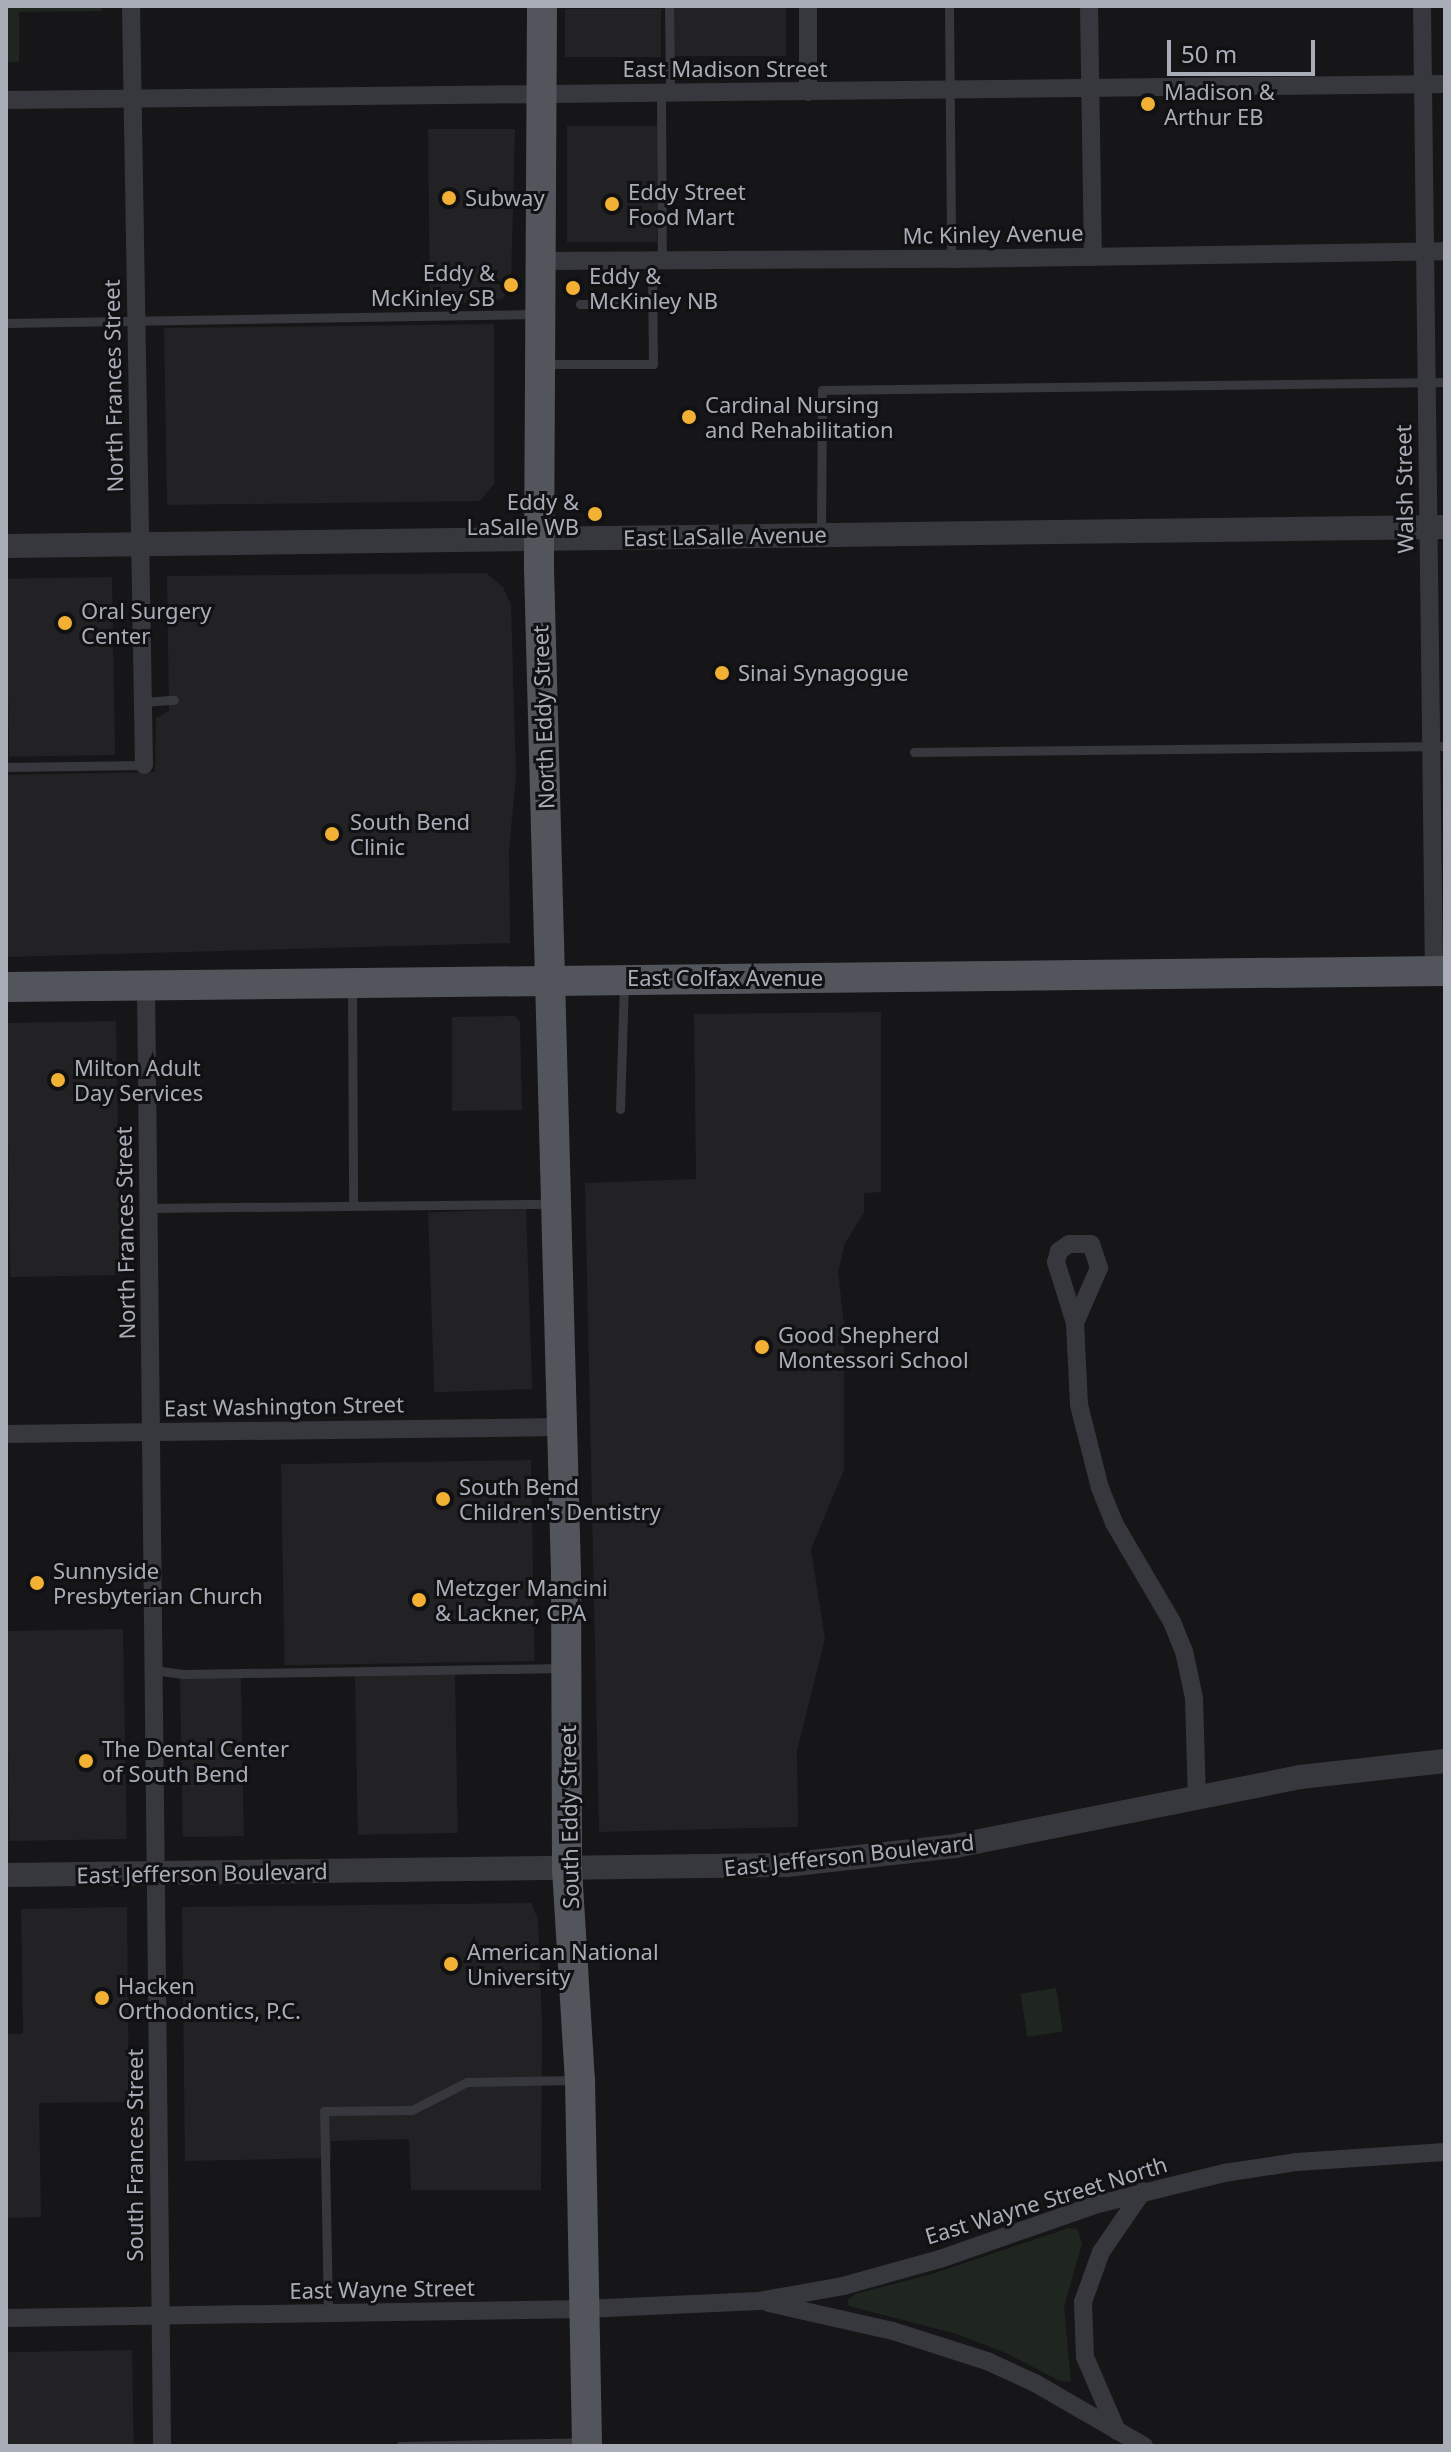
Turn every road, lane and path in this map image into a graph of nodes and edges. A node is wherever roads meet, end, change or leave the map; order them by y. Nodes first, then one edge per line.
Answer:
1 (131, 6) edge
2 (542, 6) edge
3 (669, 6) edge
4 (808, 6) edge
5 (949, 6) edge
6 (1089, 6) edge
7 (1422, 6) edge
8 (1423, 84) junction
9 (1445, 84) edge
10 (1090, 90) junction
11 (950, 91) junction
12 (808, 92) junction
13 (666, 93) junction
14 (543, 94) junction
15 (132, 99) junction
16 (6, 100) edge
17 (1425, 251) junction
18 (1445, 251) edge
19 (1093, 257) junction
20 (951, 259) junction
21 (542, 261) junction
22 (657, 261) junction
23 (580, 304) dead end
24 (654, 304) junction
25 (541, 314) junction
26 (136, 321) junction
27 (6, 323) edge
28 (539, 364) junction
29 (1436, 382) edge
30 (1437, 527) edge
31 (821, 534) junction
32 (538, 539) junction
33 (140, 544) junction
34 (6, 546) edge
35 (174, 700) dead end
36 (143, 702) junction
37 (1438, 746) edge
38 (914, 752) dead end
39 (144, 765) joint
40 (6, 767) edge
41 (1439, 971) edge
42 (624, 979) junction
43 (553, 980) junction
44 (352, 982) junction
45 (146, 985) junction
46 (6, 987) edge
47 (620, 1109) dead end
48 (353, 1203) junction
49 (557, 1204) junction
50 (148, 1208) junction
51 (1075, 1323) dead end
52 (563, 1427) junction
53 (152, 1432) junction
54 (6, 1434) edge
55 (568, 1668) junction
56 (154, 1670) junction
57 (1445, 1761) edge
58 (1197, 1798) junction
59 (567, 1869) junction
60 (157, 1873) junction
61 (6, 1875) edge
62 (580, 2080) junction
63 (1445, 2152) edge
64 (1143, 2191) junction
65 (759, 2301) junction
66 (584, 2309) junction
67 (328, 2314) junction
68 (161, 2317) junction
69 (6, 2318) edge
70 (1117, 2431) junction
71 (587, 2444) edge
72 (162, 2446) edge
73 (400, 2446) edge
74 (448, 2446) edge
75 (1144, 2446) edge

1 - 15 street, North Frances Street
2 - 14 main road, North Eddy Street
3 - 13 lane
4 - 12 street
5 - 11 lane
6 - 10 street
7 - 8 street, Walsh Street
8 - 9 street, East Madison Street
8 - 10 street, East Madison Street
8 - 17 street, Walsh Street
10 - 11 street, East Madison Street
10 - 19 street
11 - 12 street, East Madison Street
11 - 20 lane
12 - 13 street, East Madison Street
13 - 14 street, East Madison Street
13 - 22 lane
14 - 15 street, East Madison Street
14 - 21 main road, North Eddy Street
15 - 16 street, East Madison Street
15 - 26 street, North Frances Street
17 - 18 street, Mc Kinley Avenue
17 - 19 street, Mc Kinley Avenue
17 - 29 street, Walsh Street
19 - 20 street, Mc Kinley Avenue
20 - 22 street, Mc Kinley Avenue
21 - 22 street, Mc Kinley Avenue
21 - 25 main road, North Eddy Street
22 - 24 lane
23 - 24 lane
24 - 28 lane
25 - 26 lane
25 - 28 main road, North Eddy Street
26 - 27 lane
26 - 33 street, North Frances Street
28 - 32 main road, North Eddy Street
29 - 30 street, Walsh Street
29 - 31 lane
30 - 31 street, East LaSalle Avenue
30 - 37 street, Walsh Street
31 - 32 street, East LaSalle Avenue
32 - 33 street, East LaSalle Avenue
32 - 43 main road, North Eddy Street
33 - 34 street, East LaSalle Avenue
33 - 36 street, North Frances Street
35 - 36 lane
36 - 39 street, North Frances Street
37 - 38 lane
37 - 41 street, Walsh Street
39 - 40 lane
41 - 42 main road, East Colfax Avenue
42 - 43 main road, East Colfax Avenue
42 - 47 lane
43 - 44 main road, East Colfax Avenue
43 - 49 main road, North Eddy Street
44 - 45 main road, East Colfax Avenue
44 - 48 lane
45 - 46 main road, East Colfax Avenue
45 - 50 street, North Frances Street
48 - 49 lane
48 - 50 lane
49 - 52 main road, North Eddy Street
50 - 53 street, North Frances Street
51 - 58 street
52 - 53 street, East Washington Street
52 - 55 main road, South Eddy Street
53 - 54 street, East Washington Street
53 - 56 street, South Frances Street
55 - 56 lane
55 - 59 main road, South Eddy Street
56 - 60 street, South Frances Street
57 - 58 street, East Jefferson Boulevard
58 - 59 street, East Jefferson Boulevard
59 - 60 street, East Jefferson Boulevard
59 - 62 main road, South Eddy Street
60 - 61 street, East Jefferson Boulevard
60 - 68 street, South Frances Street
62 - 66 main road, South Eddy Street
62 - 67 lane
63 - 64 street, East Wayne Street North
64 - 65 street, East Wayne Street North
64 - 70 street
65 - 66 street, East Wayne Street
65 - 70 street
66 - 67 street, East Wayne Street
66 - 71 main road, South Eddy Street
67 - 68 street, East Wayne Street
68 - 69 street, East Wayne Street
68 - 72 street, South Frances Street
70 - 75 street
71 - 74 lane
73 - 74 lane

